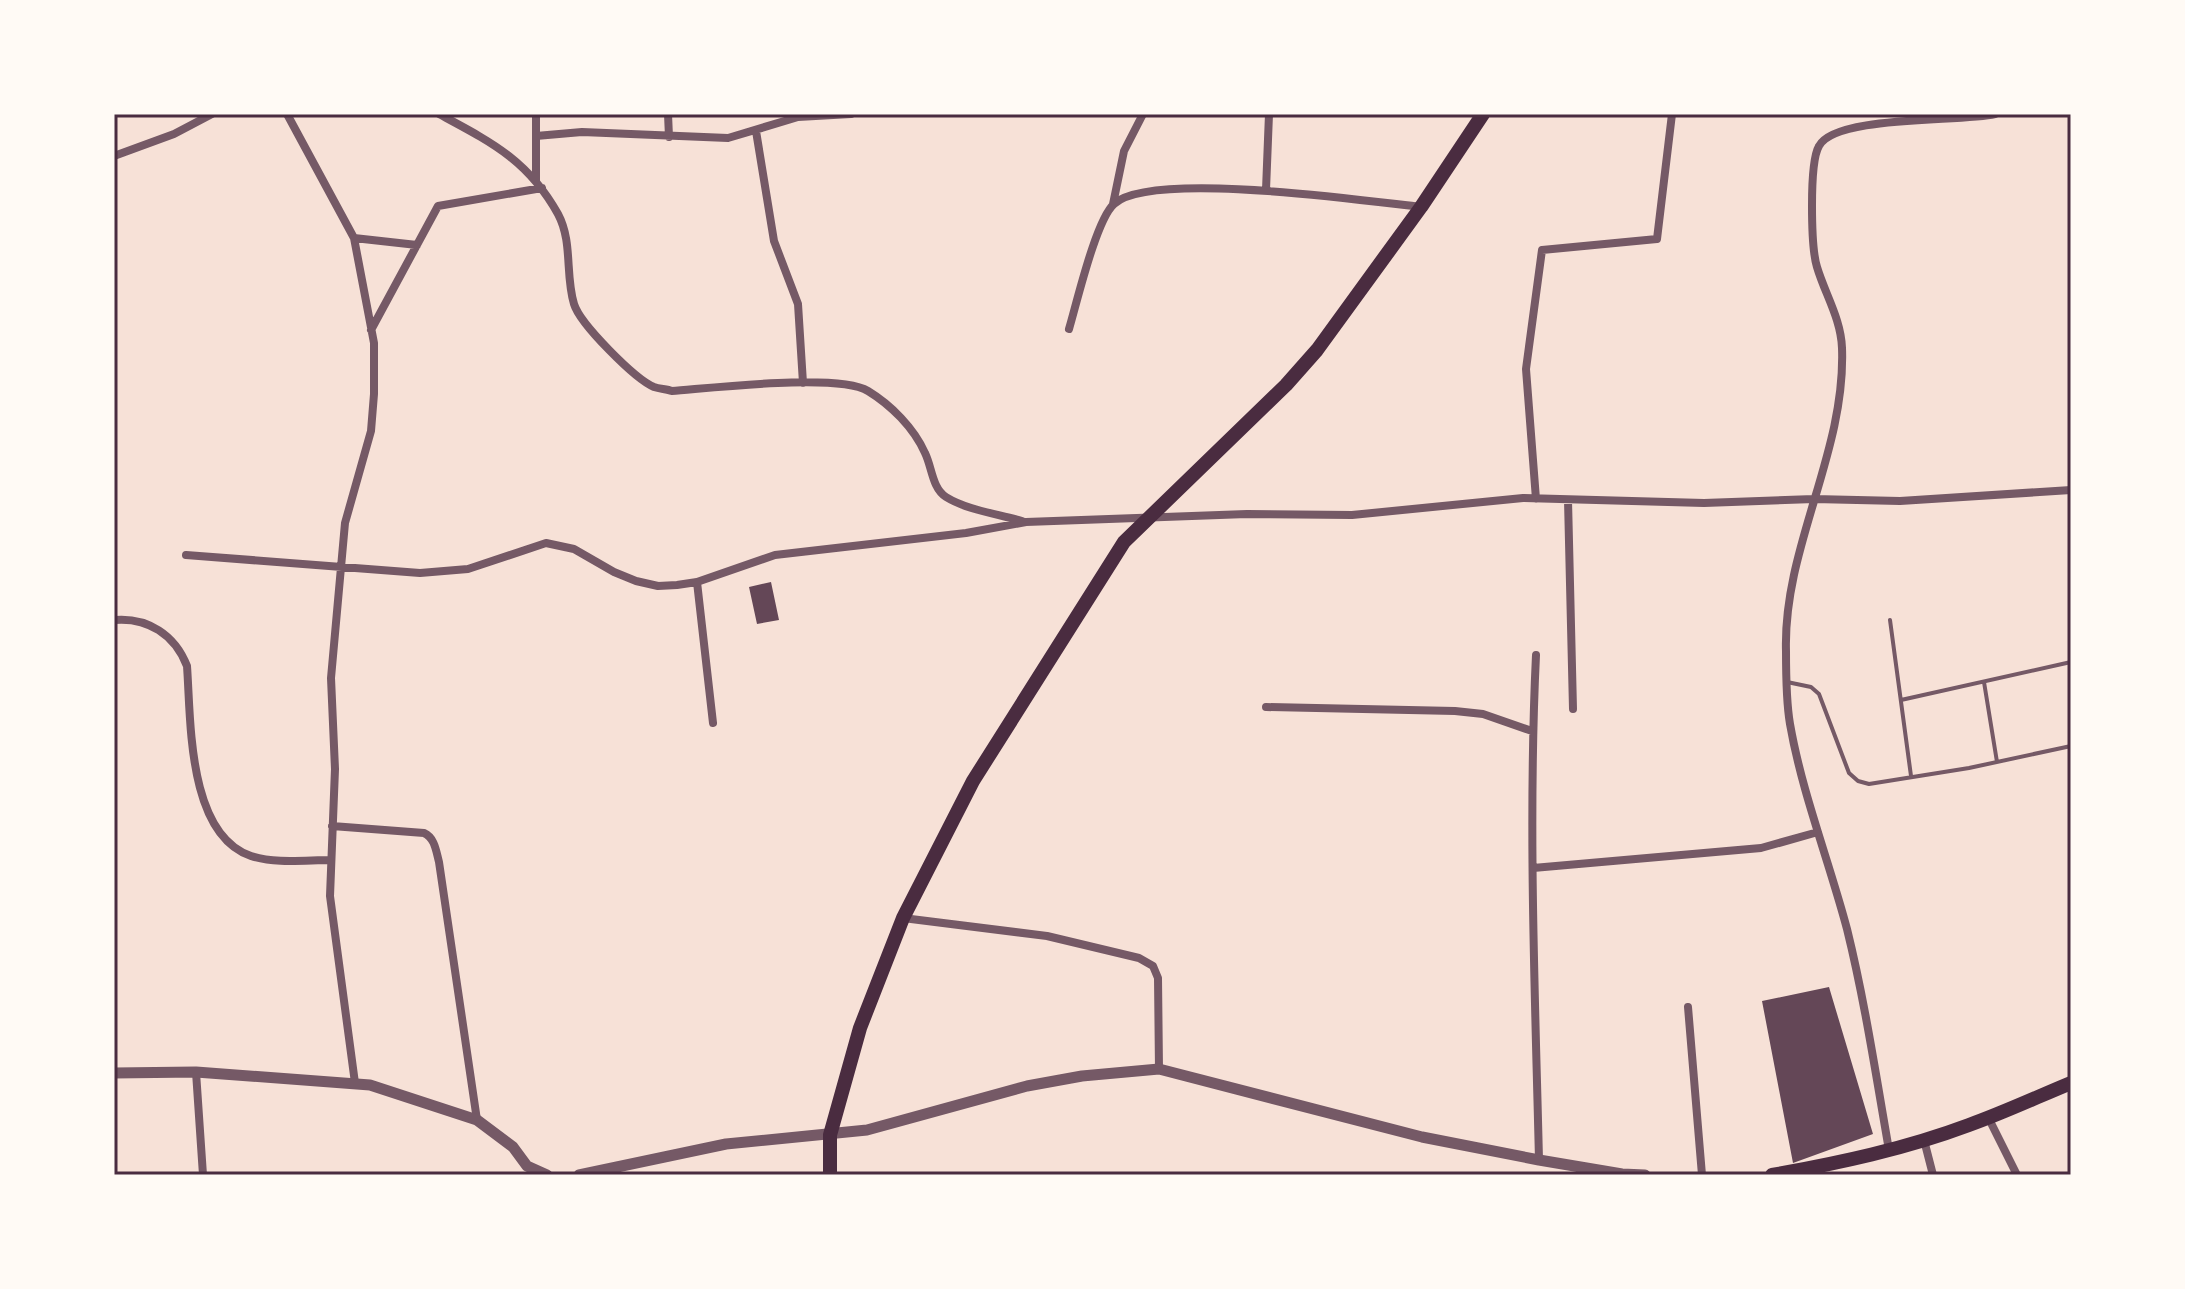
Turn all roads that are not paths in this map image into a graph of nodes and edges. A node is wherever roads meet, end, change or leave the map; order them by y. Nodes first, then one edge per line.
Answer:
1 (212, 114) edge
2 (287, 114) edge
3 (439, 114) edge
4 (536, 114) edge
5 (668, 114) edge
6 (851, 114) edge
7 (1143, 114) edge
8 (1269, 114) edge
9 (1483, 114) edge
10 (1672, 114) edge
11 (1995, 114) edge
12 (798, 116) edge
13 (1879, 119) edge
14 (756, 131) junction
15 (536, 136) junction
16 (669, 137) junction
17 (114, 156) edge
18 (539, 184) junction
19 (1266, 190) junction
20 (1113, 204) junction
21 (1421, 207) junction
22 (354, 238) junction
23 (417, 245) junction
24 (1069, 329) dead end
25 (371, 330) junction
26 (803, 383) junction
27 (2071, 490) edge
28 (1536, 499) junction
29 (1814, 499) junction
30 (1568, 500) junction
31 (1147, 517) junction
32 (1026, 522) junction
33 (186, 555) dead end
34 (343, 565) junction
35 (697, 582) junction
36 (114, 620) edge
37 (1890, 620) dead end
38 (1536, 655) dead end
39 (2071, 662) edge
40 (1787, 682) junction
41 (1984, 682) junction
42 (1901, 700) junction
43 (1266, 707) dead end
44 (1573, 709) dead end
45 (713, 723) dead end
46 (1532, 731) junction
47 (2071, 746) edge
48 (1997, 762) junction
49 (1911, 778) junction
50 (332, 826) junction
51 (1818, 832) junction
52 (331, 860) junction
53 (1533, 868) junction
54 (903, 918) junction
55 (1688, 1007) dead end
56 (1159, 1069) junction
57 (196, 1072) junction
58 (114, 1073) edge
59 (355, 1083) junction
60 (2071, 1083) edge
61 (1988, 1117) junction
62 (477, 1120) junction
63 (830, 1135) junction
64 (1924, 1140) junction
65 (1889, 1150) junction
66 (1539, 1160) junction
67 (1847, 1168) edge
68 (203, 1175) edge
69 (547, 1175) edge
70 (579, 1175) edge
71 (830, 1175) edge
72 (1645, 1175) edge
73 (1702, 1175) edge
74 (1772, 1175) edge
75 (1933, 1175) edge
76 (2017, 1175) edge

1 - 17 street
2 - 22 street
3 - 18 street
4 - 15 street
5 - 16 street
6 - 12 street
7 - 20 street
8 - 19 street
9 - 21 main road
10 - 28 street
11 - 13 street
12 - 14 street
13 - 29 street
14 - 16 street
14 - 26 street
15 - 16 street
15 - 18 street
18 - 23 street
18 - 26 street
19 - 20 street
19 - 21 street
20 - 24 street
21 - 31 main road
22 - 23 street
22 - 25 street
23 - 25 street
25 - 34 street
26 - 32 street
27 - 29 street
28 - 30 street
28 - 31 street
29 - 30 street
29 - 40 street
30 - 44 street
31 - 32 street
31 - 54 main road
32 - 35 street
33 - 34 street
34 - 35 street
34 - 50 street
35 - 45 street
36 - 52 street
37 - 42 lane
38 - 46 street
39 - 41 lane
40 - 49 lane
40 - 51 street
41 - 42 lane
41 - 48 lane
42 - 49 lane
43 - 46 street
46 - 53 street
47 - 48 lane
48 - 49 lane
50 - 52 street
50 - 62 street
51 - 53 street
51 - 65 street
52 - 59 street
53 - 66 street
54 - 56 street
54 - 63 main road
55 - 73 street
56 - 63 street
56 - 66 street
57 - 58 street
57 - 59 street
57 - 68 street
59 - 62 street
60 - 61 main road
61 - 64 main road
61 - 76 street
62 - 69 street
63 - 70 street
63 - 71 main road
64 - 65 main road
64 - 75 street
65 - 67 main road
66 - 72 street
67 - 74 main road

